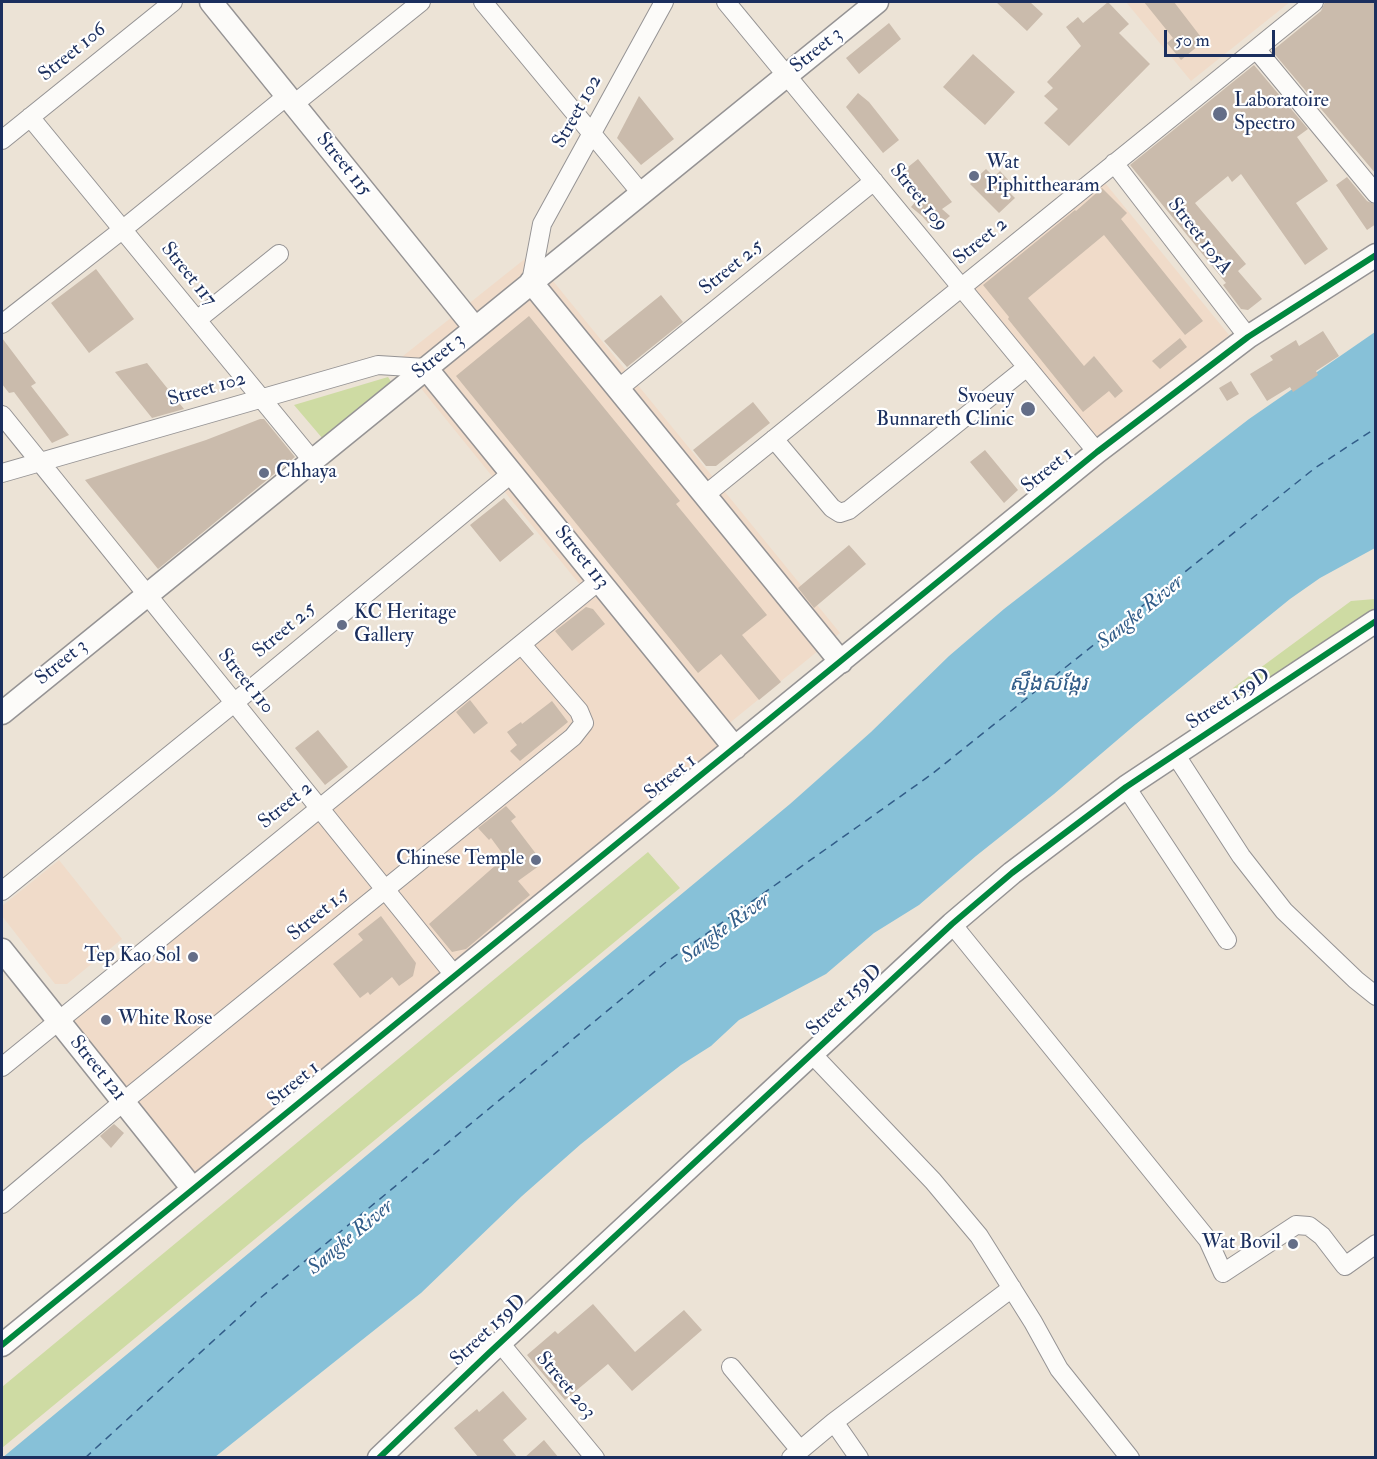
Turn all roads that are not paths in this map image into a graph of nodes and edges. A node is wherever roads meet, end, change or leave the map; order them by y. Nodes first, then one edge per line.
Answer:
1 (173, 2) edge
2 (211, 2) edge
3 (421, 2) edge
4 (483, 2) edge
5 (664, 2) edge
6 (726, 2) edge
7 (877, 2) edge
8 (1314, 2) edge
9 (1256, 49) junction
10 (787, 75) junction
11 (290, 100) junction
12 (30, 117) junction
13 (592, 134) junction
14 (2, 140) edge
15 (1114, 164) junction
16 (874, 182) junction
17 (641, 193) junction
18 (1376, 194) edge
19 (122, 230) junction
20 (279, 254) dead end
21 (1376, 255) edge
22 (531, 282) junction
23 (962, 287) junction
24 (197, 320) junction
25 (2, 324) edge
26 (475, 328) junction
27 (1248, 337) junction
28 (1027, 366) junction
29 (426, 368) junction
30 (618, 389) junction
31 (260, 398) junction
32 (2, 416) edge
33 (774, 439) junction
34 (1097, 452) junction
35 (312, 460) junction
36 (39, 462) junction
37 (2, 473) edge
38 (512, 473) junction
39 (705, 495) junction
40 (600, 580) junction
41 (146, 596) junction
42 (1376, 621) edge
43 (522, 645) junction
44 (841, 662) junction
45 (234, 703) junction
46 (2, 713) edge
47 (735, 748) junction
48 (1175, 754) junction
49 (1126, 787) junction
50 (319, 808) junction
51 (386, 890) junction
52 (2, 891) edge
53 (952, 924) junction
54 (1227, 940) dead end
55 (2, 950) edge
56 (455, 976) junction
57 (1376, 996) edge
58 (58, 1020) junction
59 (812, 1054) junction
60 (2, 1066) edge
61 (123, 1102) junction
62 (193, 1189) junction
63 (2, 1204) edge
64 (1376, 1244) edge
65 (1012, 1288) junction
66 (500, 1343) junction
67 (2, 1345) edge
68 (731, 1367) dead end
69 (834, 1422) junction
70 (796, 1454) edge
71 (380, 1458) edge
72 (595, 1458) edge
73 (860, 1458) edge
74 (1130, 1458) edge

1 - 12 street, Street 106
2 - 11 street, Street 115
3 - 11 street
4 - 13 street
5 - 13 street, Street 102
6 - 10 street, Street 109
7 - 10 street, Street 3
8 - 9 street, Street 2
9 - 15 street, Street 2
9 - 18 street
10 - 16 street, Street 109
10 - 17 street, Street 3
11 - 19 street
11 - 26 street, Street 115
12 - 14 street, Street 106
12 - 19 street, Street 117
13 - 17 street
13 - 22 street, Street 102
15 - 23 street, Street 2
15 - 27 street, Street 105A
16 - 23 street, Street 109
16 - 30 street, Street 2.5
17 - 22 street, Street 3
19 - 24 street, Street 117
19 - 25 street
20 - 24 street
21 - 27 street, Street 1
22 - 26 street, Street 3
22 - 30 street
23 - 28 street, Street 109
23 - 33 street, Street 2
24 - 31 street, Street 117
26 - 29 street, Street 3
27 - 34 street, Street 1
28 - 33 street
28 - 34 street, Street 109
29 - 31 street, Street 102
29 - 35 street, Street 3
29 - 38 street, Street 113
30 - 39 street
31 - 35 street, Street 117
31 - 36 street, Street 102
32 - 36 street, Street 110
33 - 39 street, Street 2
34 - 44 street, Street 1
35 - 41 street, Street 3
36 - 37 street, Street 102
36 - 41 street, Street 110
38 - 40 street, Street 113
38 - 45 street, Street 2.5
39 - 44 street
40 - 43 street, Street 2
40 - 47 street, Street 113
41 - 45 street, Street 110
41 - 46 street, Street 3
42 - 48 street, Street 159D
43 - 50 street, Street 2
43 - 51 street, Street 1.5
44 - 47 street, Street 1
45 - 50 street, Street 110
45 - 52 street, Street 2.5
47 - 56 street, Street 1
48 - 49 street, Street 159D
48 - 57 street
49 - 53 street, Street 159D
49 - 54 street
50 - 51 street, Street 110
50 - 58 street, Street 2
51 - 56 street, Street 110
51 - 61 street, Street 1.5
53 - 59 street, Street 159D
53 - 64 street
55 - 58 street, Street 121
56 - 62 street, Street 1
58 - 60 street, Street 2
58 - 61 street, Street 121
59 - 65 street
59 - 66 street, Street 159D
61 - 62 street, Street 121
61 - 63 street, Street 1.5
62 - 67 street, Street 1
65 - 69 street
65 - 74 street
66 - 71 street, Street 159D
66 - 72 street, Street 203
68 - 70 street
69 - 70 street
69 - 73 street

